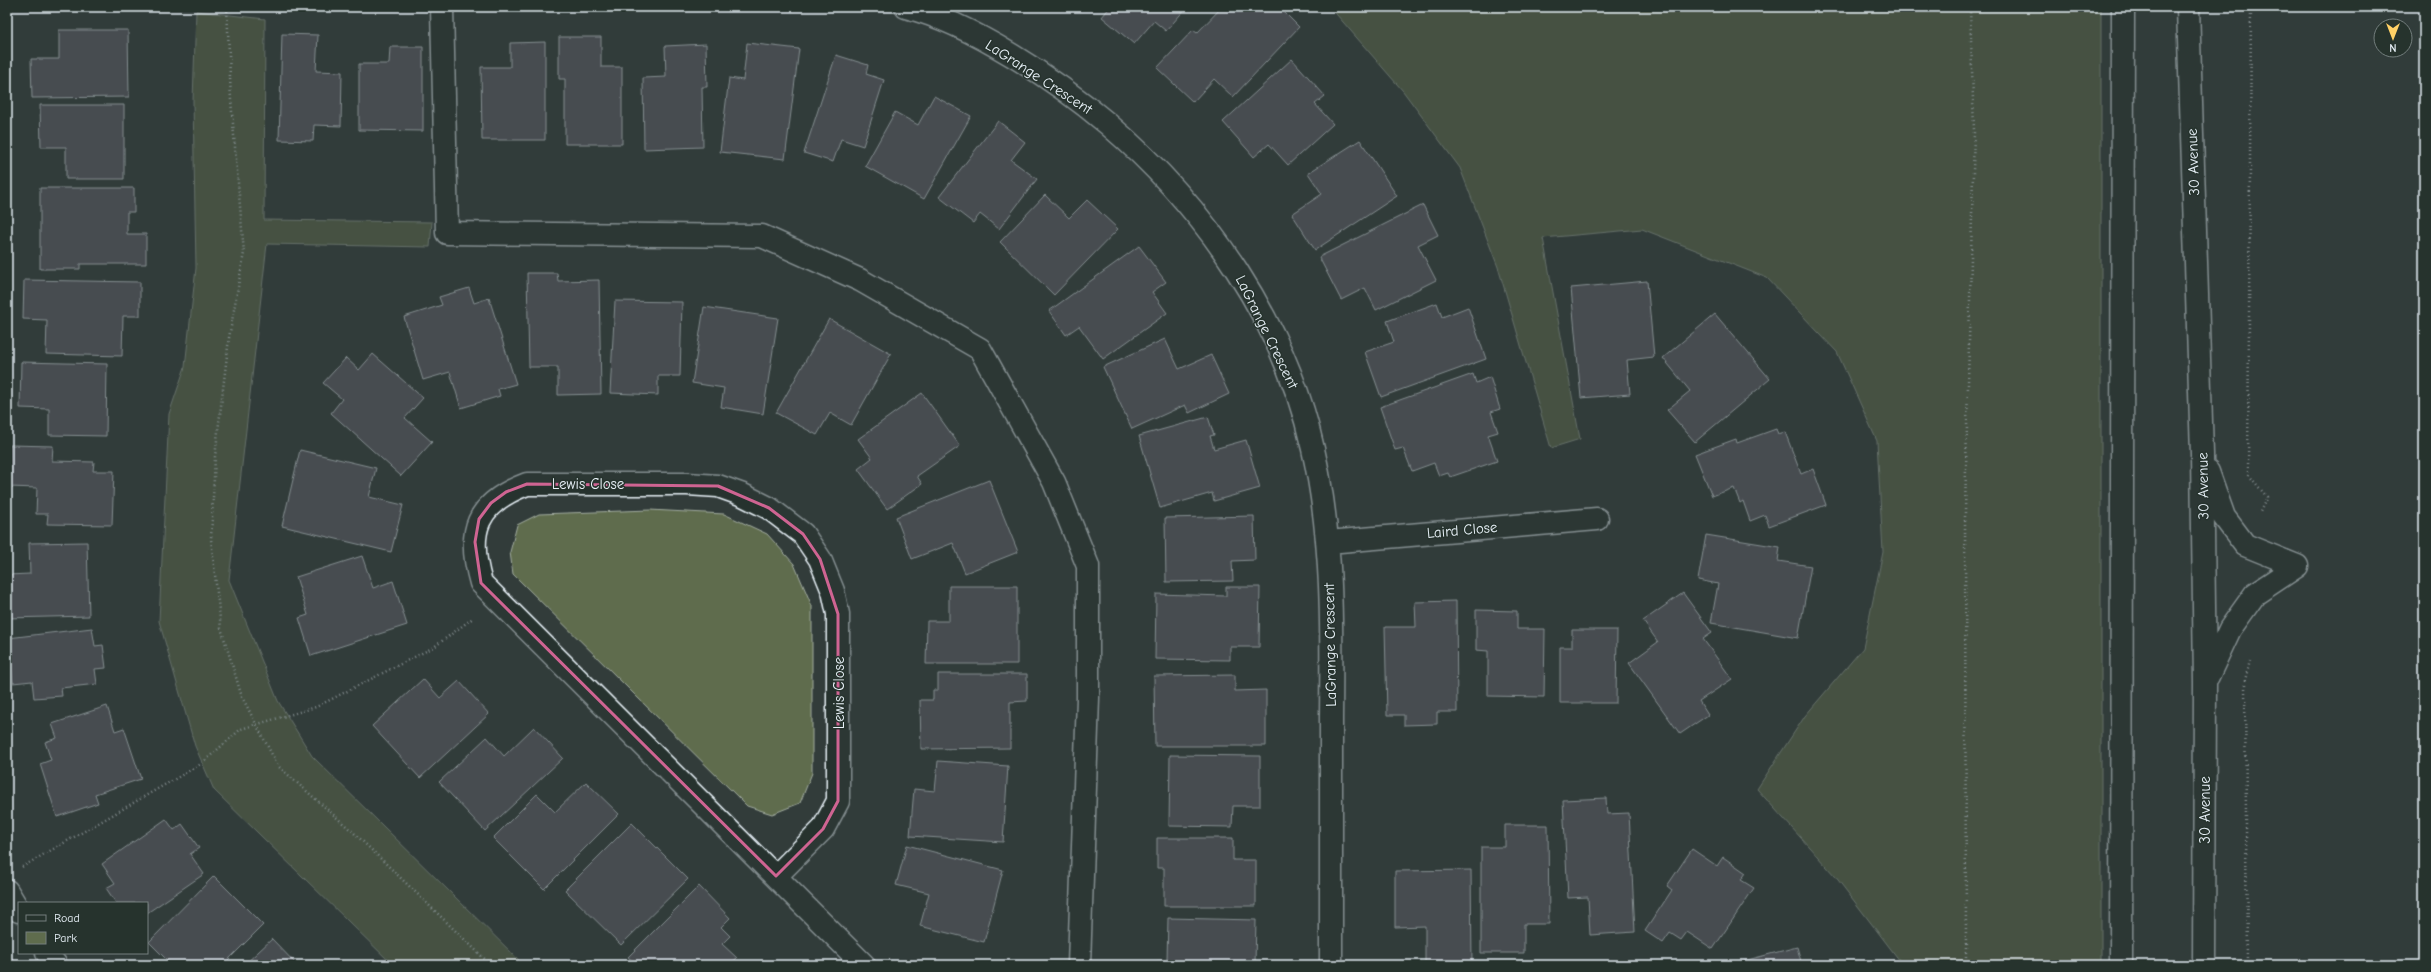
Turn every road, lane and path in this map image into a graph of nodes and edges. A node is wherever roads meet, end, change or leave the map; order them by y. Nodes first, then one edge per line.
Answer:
1 (227, 7) edge
2 (442, 7) edge
3 (906, 7) edge
4 (1970, 7) edge
5 (2123, 7) edge
6 (2251, 7) edge
7 (2189, 12) edge
8 (2202, 454) junction
9 (1597, 519) dead end
10 (1328, 542) junction
11 (2245, 545) junction
12 (498, 601) junction
13 (2251, 658) dead end
14 (2205, 682) junction
15 (256, 724) junction
16 (26, 863) dead end
17 (776, 876) junction
18 (7, 891) edge
19 (18, 910) edge
20 (48, 954) edge
21 (56, 965) edge
22 (491, 965) edge
23 (864, 965) edge
24 (1080, 965) edge
25 (1331, 965) edge
26 (1966, 965) edge
27 (2121, 965) edge
28 (2204, 965) edge
29 (2247, 965) edge

1 - 15 path
2 - 24 street
3 - 10 street, LaGrange Crescent
4 - 26 path
5 - 27 street
6 - 11 path
7 - 8 street, 30 Avenue
8 - 11 street
8 - 14 street, 30 Avenue
9 - 10 street, Laird Close
10 - 25 street, LaGrange Crescent
11 - 14 street
12 - 15 path
12 - 17 street, Lewis Close
12 - 17 street, Lewis Close
13 - 29 path
14 - 28 street, 30 Avenue
15 - 16 path
15 - 22 path
17 - 23 street, Lewis Close
18 - 19 street
20 - 21 street

